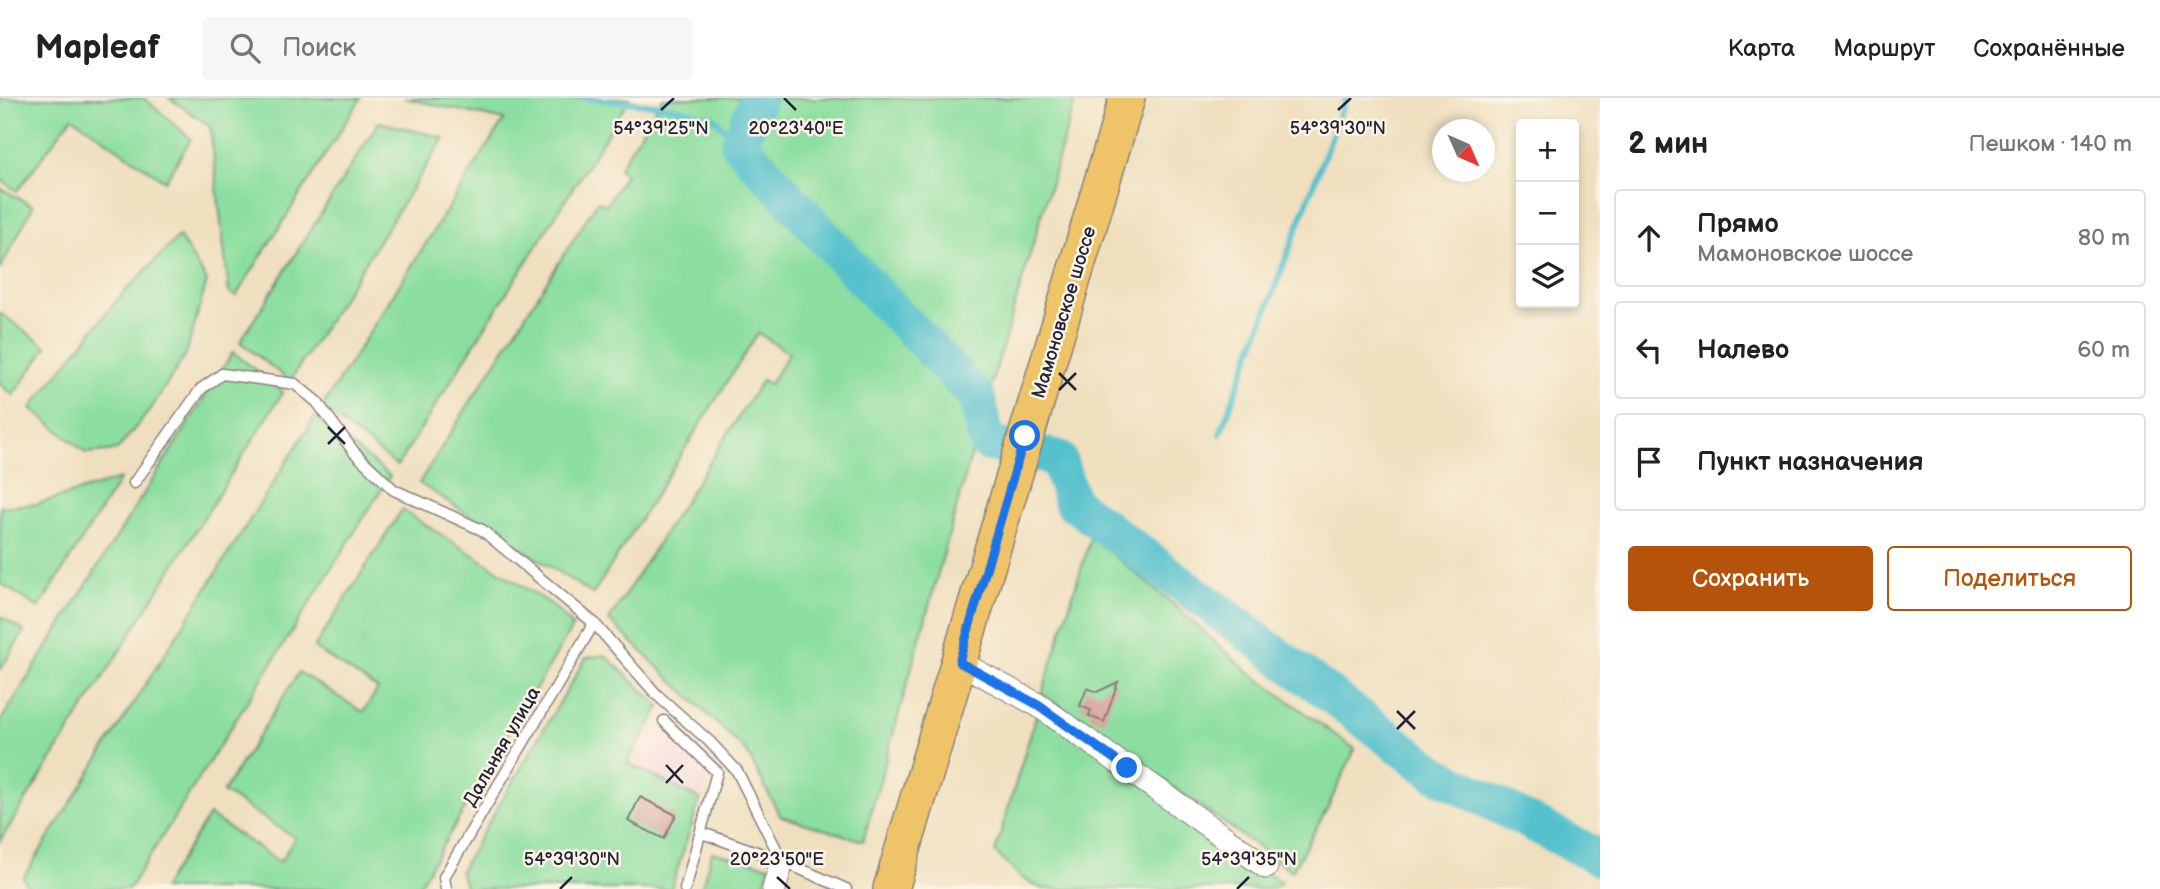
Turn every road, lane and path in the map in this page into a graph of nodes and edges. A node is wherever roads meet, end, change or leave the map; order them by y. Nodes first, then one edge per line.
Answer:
1 (1127, 98) edge
2 (134, 483) dead end
3 (594, 622) junction
4 (959, 662) junction
5 (664, 721) dead end
6 (702, 833) junction
7 (782, 861) junction
8 (1266, 867) dead end
9 (446, 889) edge
10 (685, 889) edge
11 (774, 889) edge
12 (846, 889) edge
13 (891, 889) edge

1 - 4 main road, Мамоновское шоссе
2 - 3 lane
3 - 7 lane
3 - 9 lane, Дальняя улица
4 - 8 street
4 - 13 main road, Мамоновское шоссе
5 - 6 lane
6 - 7 lane
6 - 10 lane
7 - 11 street
7 - 12 lane

